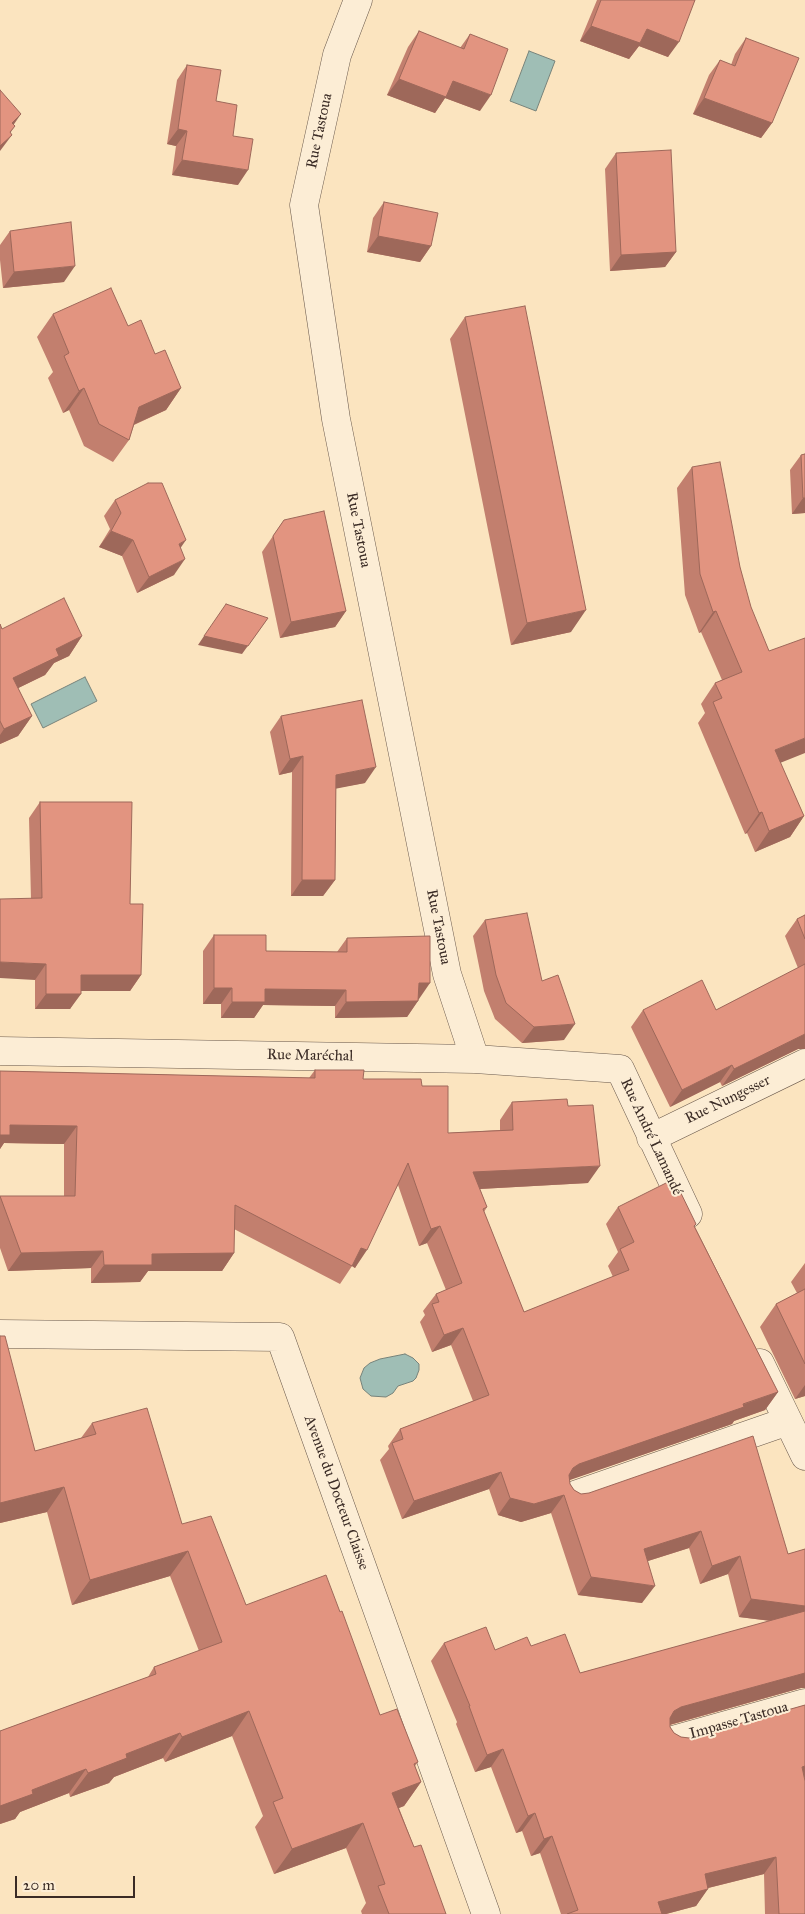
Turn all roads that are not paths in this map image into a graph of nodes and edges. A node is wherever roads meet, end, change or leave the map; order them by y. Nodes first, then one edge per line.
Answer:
1 (358, 0) edge
2 (0, 1051) edge
3 (474, 1059) junction
4 (805, 1064) edge
5 (620, 1069) joint
6 (650, 1138) junction
7 (698, 1235) edge
8 (0, 1334) edge
9 (750, 1341) edge
10 (788, 1421) junction
11 (805, 1456) edge
12 (572, 1496) edge
13 (805, 1703) edge
14 (673, 1740) edge
15 (486, 1914) edge

1 - 3 street, Rue Tastoua
2 - 3 street, Rue Maréchal
3 - 5 street, Rue Maréchal
4 - 6 street, Rue Nungesser
5 - 6 street, Rue André Lamandé
6 - 7 street, Rue André Lamandé
8 - 15 street, Avenue du Docteur Claisse
9 - 10 street
10 - 11 street
10 - 12 street
13 - 14 street, Impasse Tastoua

